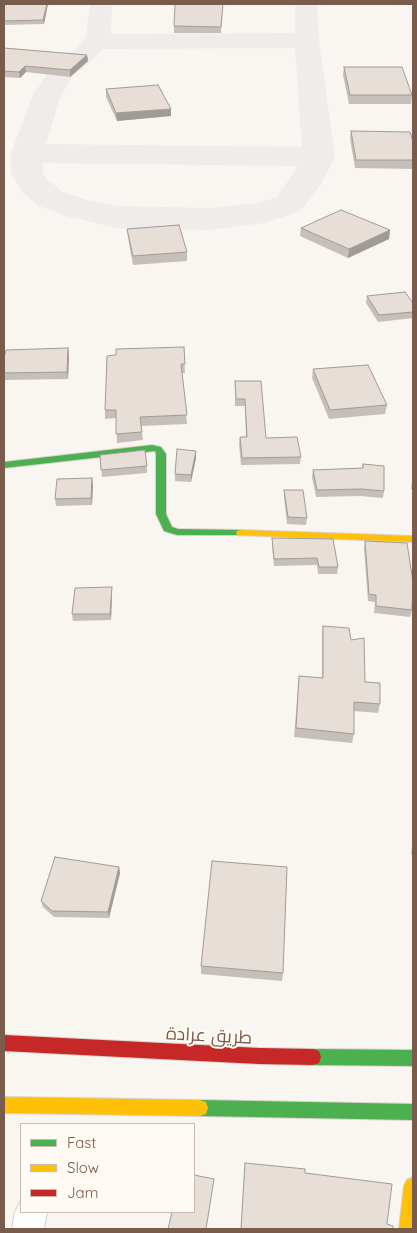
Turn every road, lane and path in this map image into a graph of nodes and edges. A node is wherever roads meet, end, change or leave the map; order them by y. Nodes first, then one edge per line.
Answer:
1 (4, 465) edge
2 (413, 539) edge
3 (4, 1043) edge
4 (413, 1058) edge
5 (4, 1105) edge
6 (413, 1112) edge
7 (46, 1115) edge
8 (413, 1186) edge
9 (31, 1213) edge
10 (28, 1229) edge
11 (408, 1229) edge

1 - 2 street
3 - 4 street, طريق عرادة
5 - 7 street
6 - 7 street
8 - 11 street
9 - 10 street

